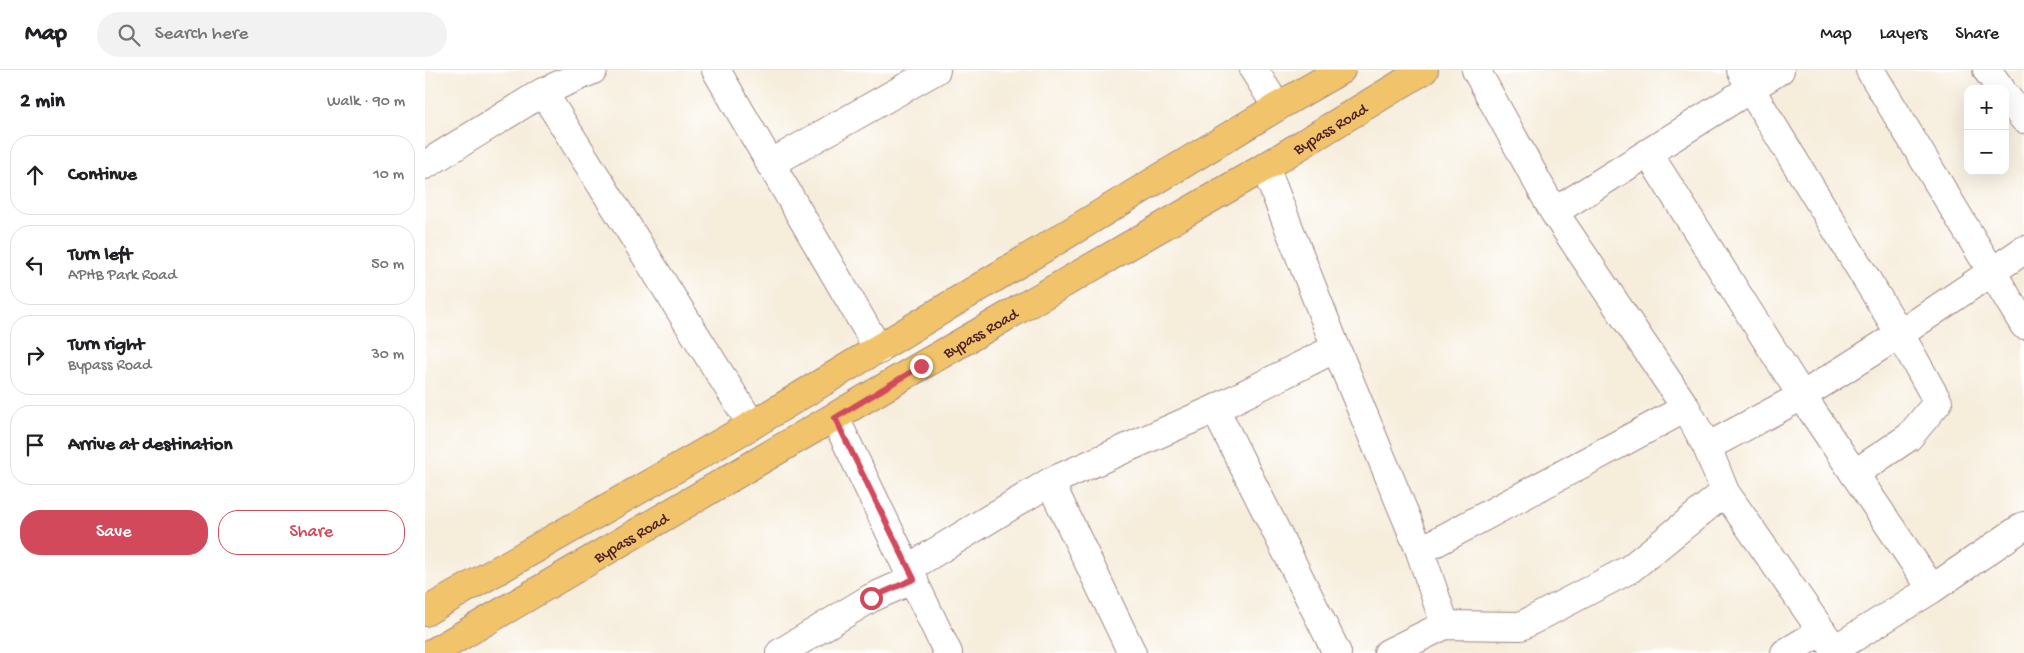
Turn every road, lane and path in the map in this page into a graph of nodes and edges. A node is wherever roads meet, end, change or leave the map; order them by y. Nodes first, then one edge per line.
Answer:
1 (593, 70) edge
2 (717, 70) edge
3 (936, 70) edge
4 (1254, 70) edge
5 (1341, 70) edge
6 (1424, 70) edge
7 (1476, 70) edge
8 (1780, 70) edge
9 (1869, 70) edge
10 (1987, 70) edge
11 (1746, 80) edge
12 (1998, 85) edge
13 (543, 92) junction
14 (2009, 99) edge
15 (1277, 107) junction
16 (2024, 119) edge
17 (1648, 154) junction
18 (770, 164) junction
19 (425, 165) edge
20 (1265, 168) junction
21 (1554, 212) junction
22 (2024, 250) edge
23 (1993, 272) junction
24 (2024, 325) edge
25 (1900, 334) junction
26 (1336, 348) junction
27 (879, 350) junction
28 (1802, 396) junction
29 (1685, 408) junction
30 (1215, 409) junction
31 (835, 418) junction
32 (752, 426) junction
33 (1707, 446) junction
34 (1854, 474) junction
35 (1050, 482) junction
36 (1725, 492) junction
37 (2024, 526) edge
38 (1420, 551) junction
39 (912, 573) junction
40 (1932, 589) junction
41 (425, 612) edge
42 (1445, 625) junction
43 (1831, 644) edge
44 (434, 653) edge
45 (780, 653) edge
46 (949, 653) edge
47 (1132, 653) edge
48 (1337, 653) edge
49 (1388, 653) edge
50 (1785, 653) edge

1 - 13 street
2 - 18 street
3 - 18 street
4 - 15 street
5 - 15 main road
6 - 20 main road, Bypass Road
7 - 21 street
8 - 11 street
9 - 23 street
10 - 12 street
11 - 17 street
11 - 25 street
13 - 19 street
13 - 32 street
14 - 16 street
15 - 27 main road
17 - 21 street
17 - 28 street
18 - 27 street
20 - 26 street
20 - 31 main road, Bypass Road
21 - 29 street
22 - 23 street
23 - 24 street
23 - 25 street
25 - 28 street
25 - 34 street
26 - 30 street
26 - 38 street
27 - 32 main road
28 - 33 street
28 - 34 street
29 - 33 street
29 - 38 street
30 - 35 street
30 - 48 street
31 - 39 street
31 - 44 main road, Bypass Road
32 - 41 main road
33 - 36 street
34 - 40 street
35 - 39 street
35 - 47 street
36 - 42 street
36 - 43 street
37 - 40 street
38 - 42 street
39 - 45 street
39 - 46 street
40 - 43 street
42 - 49 street
43 - 50 street

